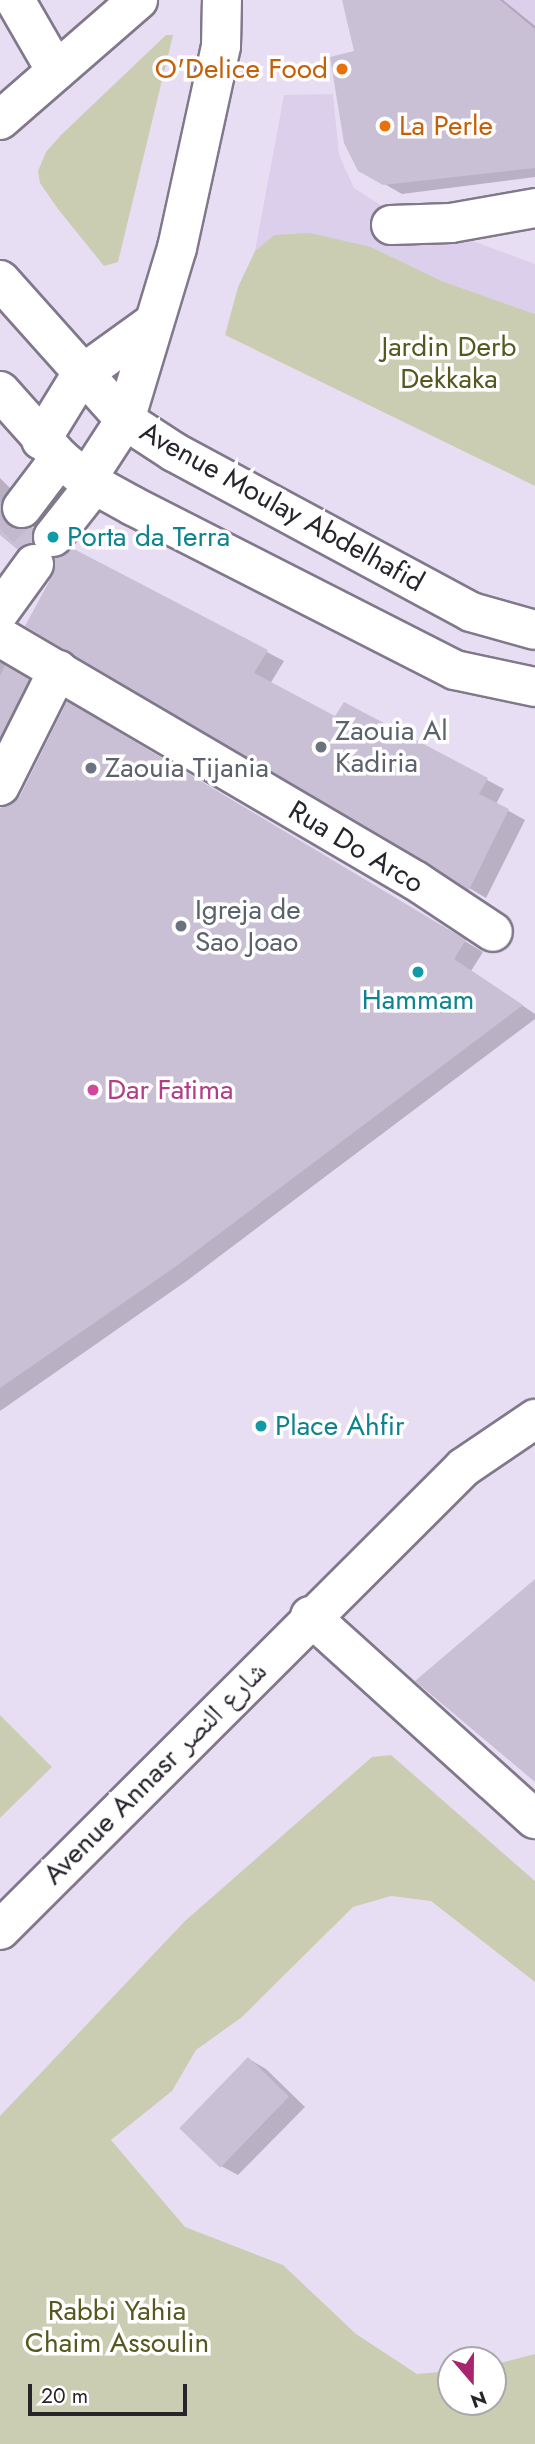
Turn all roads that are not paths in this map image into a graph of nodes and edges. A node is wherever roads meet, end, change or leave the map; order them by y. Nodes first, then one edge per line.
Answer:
1 (15, 0) edge
2 (138, 0) edge
3 (222, 0) edge
4 (56, 71) junction
5 (0, 120) edge
6 (535, 208) edge
7 (391, 225) dead end
8 (0, 280) edge
9 (153, 323) junction
10 (81, 374) junction
11 (0, 391) edge
12 (125, 420) junction
13 (71, 466) junction
14 (22, 508) tunnel mouth
15 (0, 611) edge
16 (535, 630) edge
17 (0, 637) edge
18 (58, 670) junction
19 (535, 687) edge
20 (0, 786) edge
21 (493, 932) dead end
22 (535, 1419) edge
23 (310, 1616) junction
24 (535, 1819) edge
25 (0, 1930) edge

1 - 4 street
2 - 4 street
3 - 9 street
4 - 5 street
6 - 7 street
8 - 10 street, Avenue Moulay Abdelhafid
9 - 10 street
9 - 12 street
10 - 12 street, Avenue Moulay Abdelhafid
10 - 13 street
11 - 13 street
12 - 13 street
12 - 16 street, Avenue Moulay Abdelhafid
13 - 14 street
13 - 15 street
13 - 19 street
17 - 18 street, Rua Do Arco
18 - 20 street
18 - 21 street, Rua Do Arco
22 - 23 street, Avenue Annasr شارع النصر
23 - 24 street
23 - 25 street, Avenue Annasr شارع النصر

